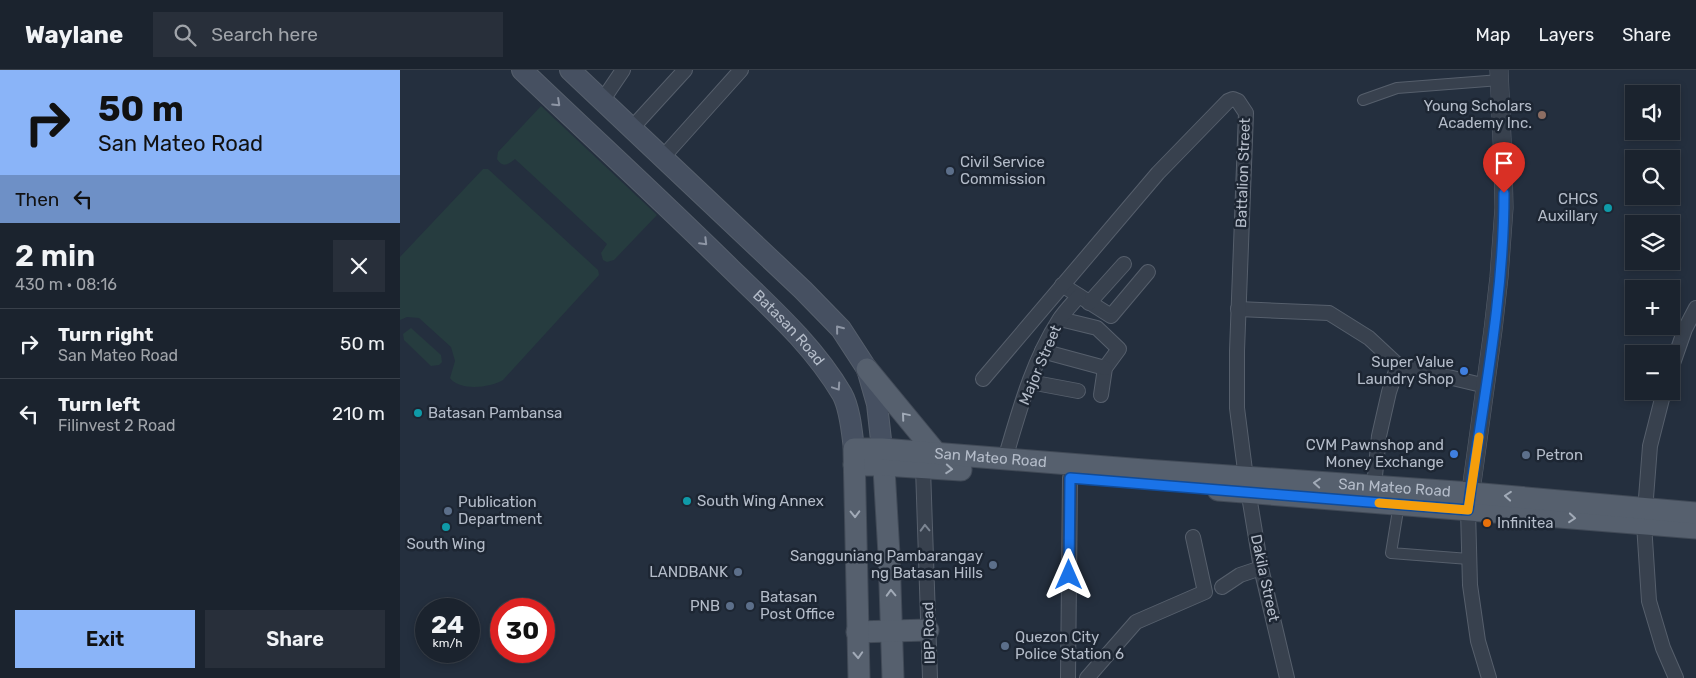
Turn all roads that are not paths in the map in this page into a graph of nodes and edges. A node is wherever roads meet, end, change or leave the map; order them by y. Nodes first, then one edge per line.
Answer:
1 (522, 70) edge
2 (570, 70) edge
3 (623, 70) edge
4 (685, 70) edge
5 (741, 70) edge
6 (1500, 75) edge
7 (1363, 100) dead end
8 (602, 101) junction
9 (632, 128) junction
10 (663, 157) junction
11 (687, 179) junction
12 (669, 208) junction
13 (1124, 264) dead end
14 (1148, 272) dead end
15 (1062, 285) junction
16 (1084, 299) junction
17 (1696, 308) edge
18 (1238, 309) junction
19 (1060, 319) junction
20 (1679, 345) edge
21 (1042, 351) junction
22 (1398, 365) junction
23 (1105, 368) junction
24 (867, 369) junction
25 (983, 379) dead end
26 (1030, 382) junction
27 (1486, 386) junction
28 (1078, 391) dead end
29 (1101, 395) dead end
30 (1662, 400) edge
31 (854, 457) junction
32 (883, 457) junction
33 (1005, 459) junction
34 (930, 461) junction
35 (1070, 478) junction
36 (1247, 485) junction
37 (1374, 486) junction
38 (1469, 501) junction
39 (1398, 504) junction
40 (1696, 513) edge
41 (1644, 517) junction
42 (1696, 528) edge
43 (1193, 537) dead end
44 (1469, 559) junction
45 (1262, 568) junction
46 (1222, 587) dead end
47 (928, 630) junction
48 (864, 632) junction
49 (892, 632) junction
50 (893, 676) edge
51 (859, 678) edge
52 (930, 678) edge
53 (1068, 678) edge
54 (1075, 678) edge
55 (1087, 678) edge
56 (1288, 678) edge
57 (1489, 678) edge
58 (1676, 678) edge

1 -> 12 main road, Batasan Road
2 - 8 main road
3 - 8 street
4 - 9 street
5 - 10 street
6 - 7 street
6 - 27 street
8 - 9 main road
9 - 10 main road
10 - 11 main road
11 - 12 main road
24 -> 11 main road
12 -> 31 main road, Batasan Road
13 - 16 street, Major Street
14 - 16 street
15 - 16 street
15 - 18 street, Battalion Street
15 - 25 street, Battalion Street
16 - 19 street, Major Street
17 - 20 street
18 - 22 street
18 - 36 street, Battalion Street
19 - 21 street, Major Street
19 - 23 street
21 - 23 street
21 - 26 street, Major Street
22 - 27 street
22 - 37 street
23 - 29 street
24 - 32 main road
34 -> 24 main road
26 - 28 street
26 - 33 street, Major Street
27 - 38 street
30 - 41 street
31 - 32 main road, San Mateo Road
31 -> 48 main road, Batasan Road
32 - 34 main road, San Mateo Road
49 -> 32 main road
33 - 34 main road, San Mateo Road
33 - 36 main road, San Mateo Road
34 -> 35 main road, San Mateo Road
47 -> 34 street, IBP Road
35 - 36 main road, San Mateo Road
35 - 53 street
37 -> 36 main road, San Mateo Road
36 - 39 main road, San Mateo Road
36 - 45 street, Dakila Street
37 - 38 main road, San Mateo Road
38 - 39 main road, San Mateo Road
38 - 41 main road, San Mateo Road
38 - 44 street
39 - 44 street
40 - 41 main road, San Mateo Road
41 - 42 main road, San Mateo Road
41 - 58 street
43 - 55 street
44 - 57 street
45 - 46 street
45 - 56 street, Dakila Street
47 - 49 main road
47 - 52 street, IBP Road
48 - 49 main road
48 - 50 main road
48 -> 51 main road, Batasan Road
49 - 50 main road
53 - 54 street

